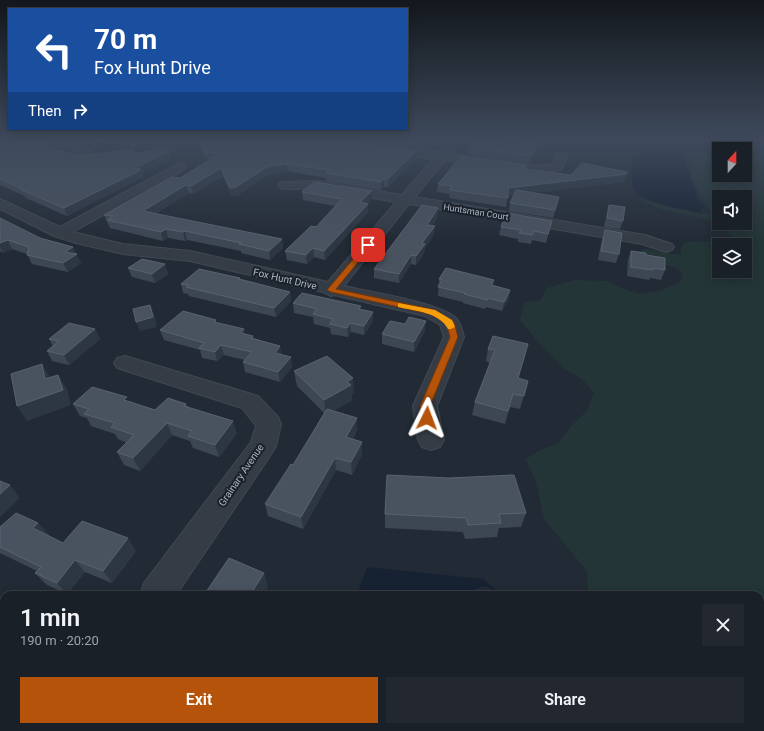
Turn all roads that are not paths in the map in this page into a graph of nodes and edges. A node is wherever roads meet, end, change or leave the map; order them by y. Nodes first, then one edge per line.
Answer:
1 (169, 173) edge
2 (428, 173) edge
3 (285, 185) dead end
4 (406, 200) junction
5 (0, 203) edge
6 (60, 233) junction
7 (666, 246) dead end
8 (331, 290) junction
9 (125, 363) dead end
10 (431, 440) dead end
11 (159, 591) edge

1 - 6 street
2 - 4 street
3 - 4 street, Huntsman Court
4 - 7 street, Huntsman Court
4 - 8 street
5 - 6 street, Fox Hunt Drive
6 - 8 street, Fox Hunt Drive
8 - 10 street, Fox Hunt Drive
9 - 11 street, Grainary Avenue

